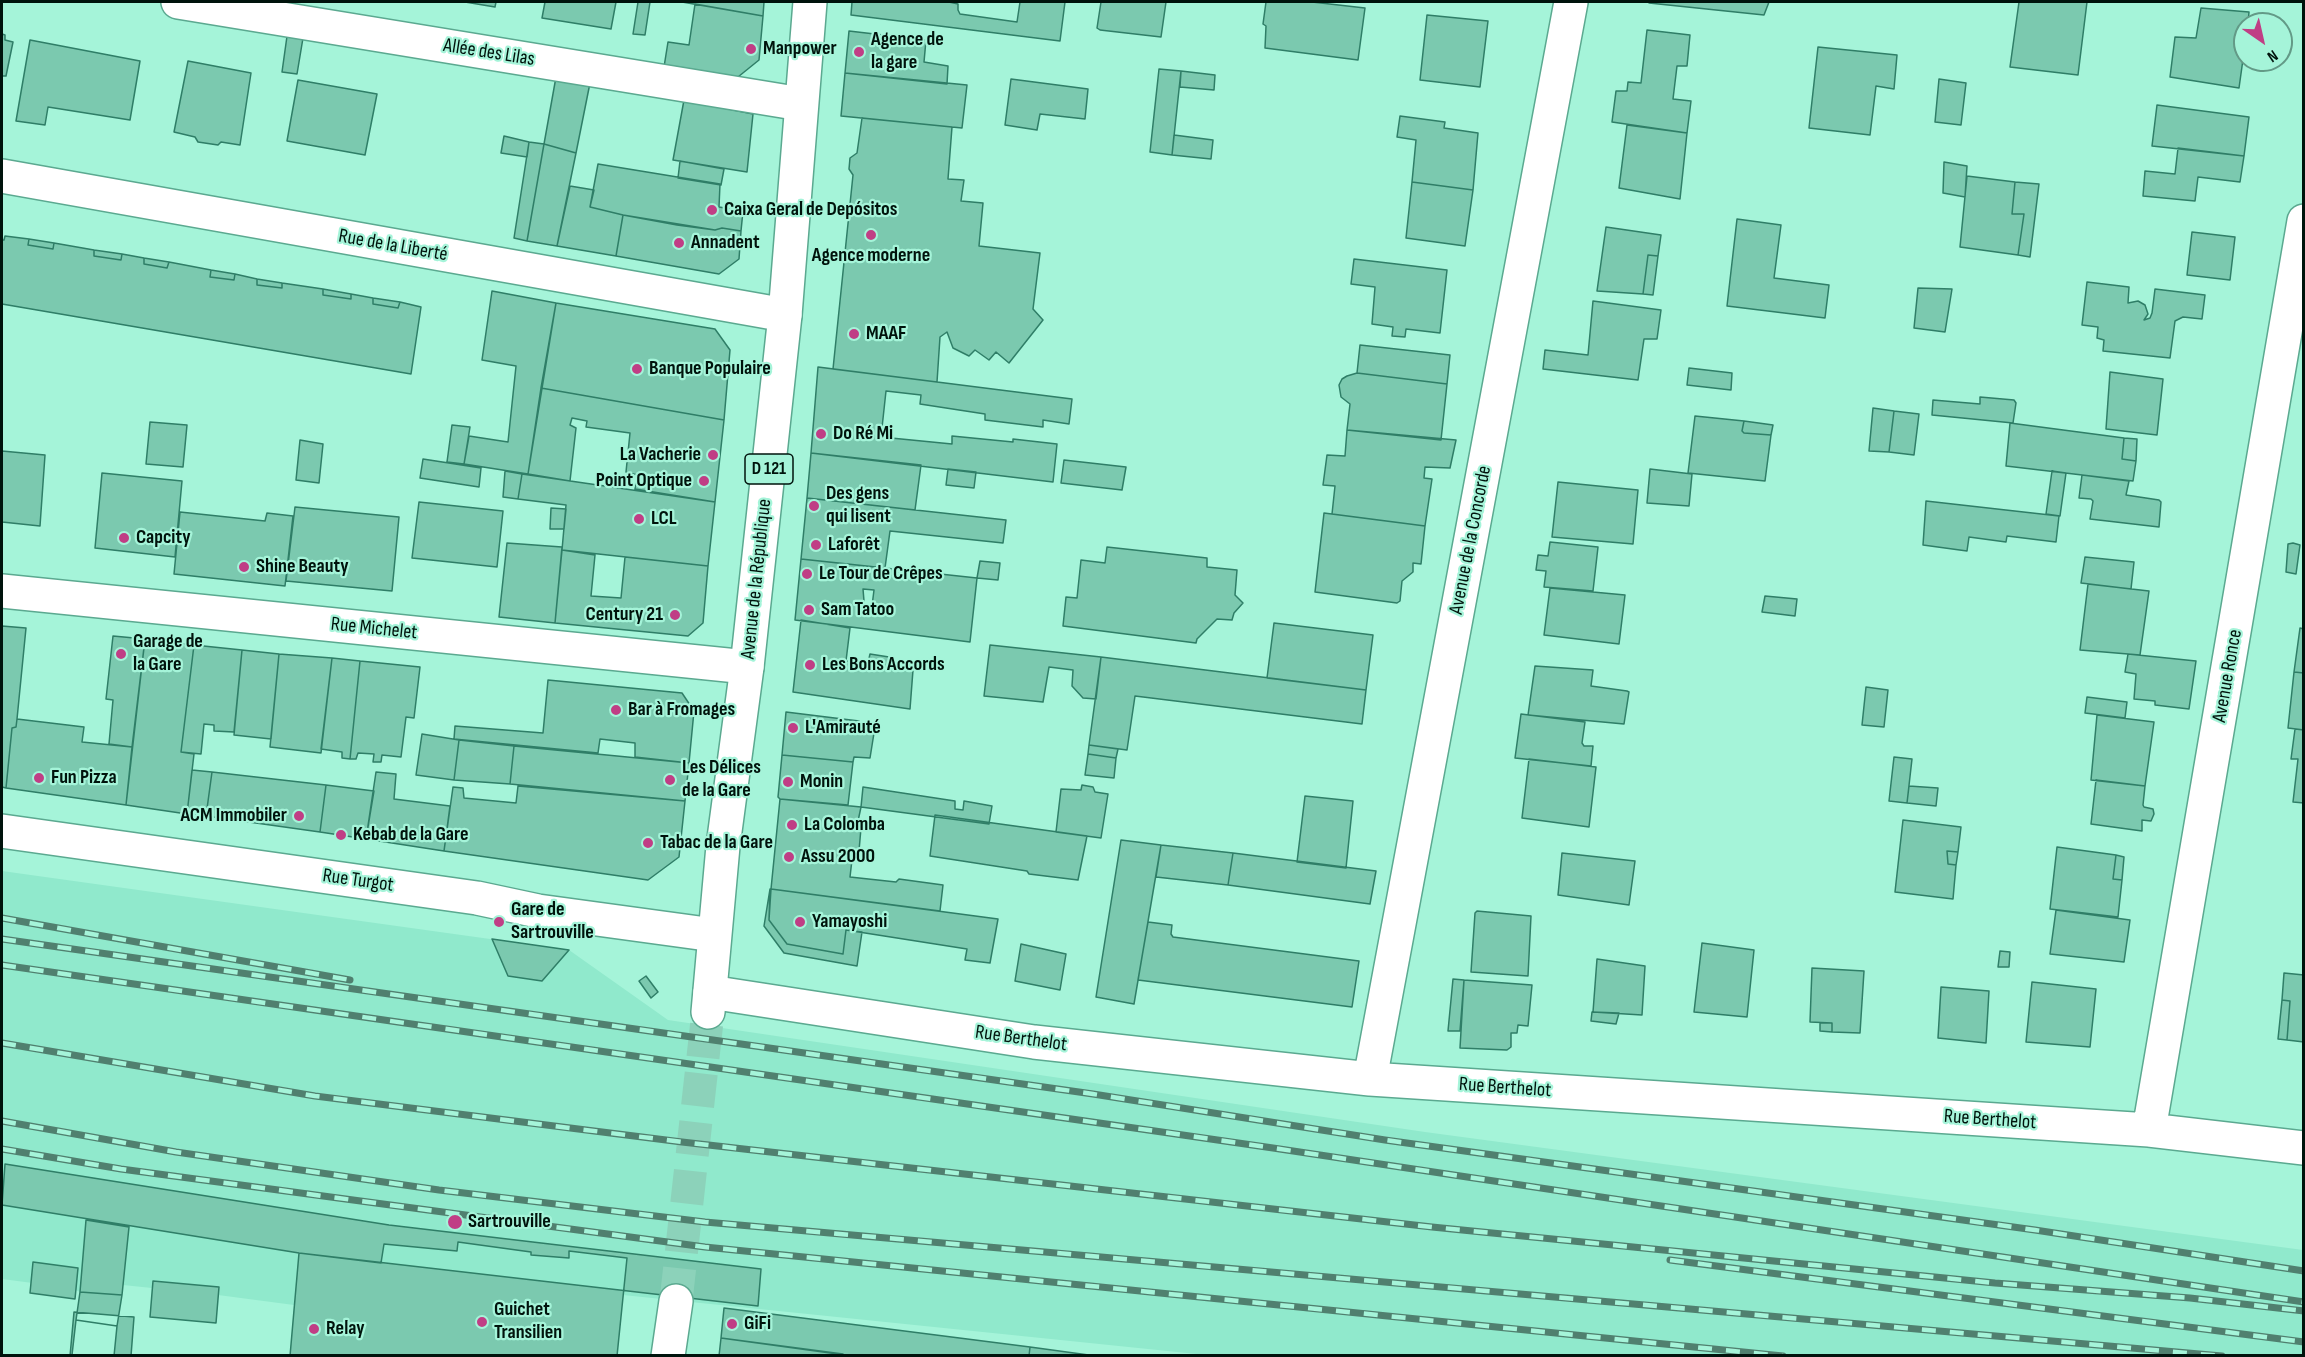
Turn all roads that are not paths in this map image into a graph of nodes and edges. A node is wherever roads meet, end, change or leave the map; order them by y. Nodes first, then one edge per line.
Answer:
1 (178, 2) edge
2 (810, 2) edge
3 (1571, 2) edge
4 (801, 104) junction
5 (2, 176) edge
6 (2304, 221) edge
7 (785, 315) junction
8 (2, 591) edge
9 (747, 667) junction
10 (2, 831) edge
11 (714, 935) junction
12 (709, 1002) joint
13 (1370, 1079) junction
14 (2149, 1130) junction
15 (2304, 1148) edge
16 (676, 1301) tunnel mouth
17 (668, 1356) edge

1 - 4 street, Allée des Lilas
2 - 4 street, Avenue de la République / D 121
3 - 13 street, Avenue de la Concorde
4 - 7 street, Avenue de la République / D 121
5 - 7 street, Rue de la Liberté
6 - 14 street, Avenue Ronce
7 - 9 street, Avenue de la République / D 121
8 - 9 street, Rue Michelet
9 - 11 street, Avenue de la République / D 121
10 - 11 street, Rue Turgot
11 - 12 street, Avenue de la République / D 121
12 - 13 street, Rue Berthelot
13 - 14 street, Rue Berthelot
14 - 15 street, Rue Berthelot
16 - 17 street

